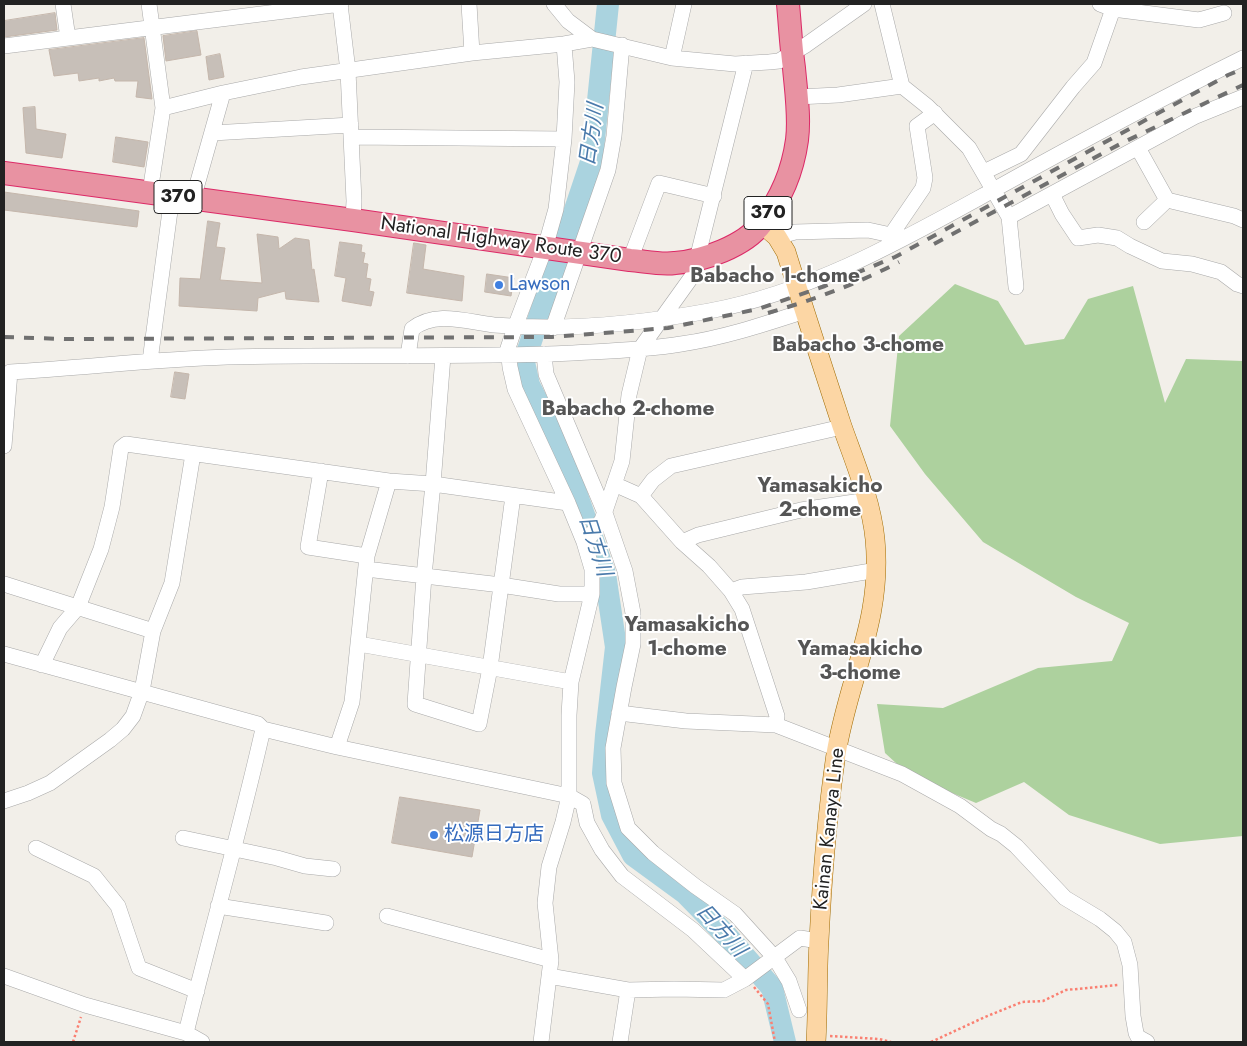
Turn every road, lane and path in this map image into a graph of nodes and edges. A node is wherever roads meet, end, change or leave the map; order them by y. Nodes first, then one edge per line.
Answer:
1 (63, 4) edge
2 (149, 4) edge
3 (340, 4) edge
4 (469, 4) edge
5 (557, 4) edge
6 (684, 4) edge
7 (788, 4) edge
8 (864, 4) edge
9 (882, 4) edge
10 (1106, 6) edge
11 (243, 9) edge
12 (1224, 13) dead end
13 (153, 27) junction
14 (68, 38) junction
15 (592, 39) junction
16 (564, 44) junction
17 (622, 45) junction
18 (4, 46) edge
19 (792, 52) junction
20 (472, 53) junction
21 (672, 58) junction
22 (1243, 58) edge
23 (746, 63) junction
24 (348, 71) junction
25 (902, 86) junction
26 (224, 93) junction
27 (797, 97) junction
28 (1243, 97) edge
29 (163, 108) junction
30 (935, 113) junction
31 (351, 131) junction
32 (212, 133) junction
33 (564, 139) junction
34 (1138, 148) junction
35 (984, 172) junction
36 (4, 173) edge
37 (994, 190) junction
38 (1052, 194) junction
39 (172, 196) junction
40 (714, 196) junction
41 (1167, 200) junction
42 (1009, 217) junction
43 (353, 220) junction
44 (1243, 220) edge
45 (1144, 222) dead end
46 (769, 230) junction
47 (893, 240) junction
48 (561, 250) junction
49 (630, 260) junction
50 (698, 260) junction
51 (797, 286) junction
52 (1243, 286) edge
53 (1016, 287) dead end
54 (805, 311) junction
55 (661, 320) junction
56 (518, 327) junction
57 (549, 328) junction
58 (640, 349) junction
59 (542, 354) junction
60 (512, 355) junction
61 (408, 356) junction
62 (443, 356) junction
63 (150, 361) junction
64 (842, 427) junction
65 (4, 446) edge
66 (194, 454) junction
67 (321, 471) junction
68 (389, 481) junction
69 (433, 484) junction
70 (614, 484) junction
71 (513, 496) junction
72 (641, 496) junction
73 (868, 500) junction
74 (568, 503) junction
75 (604, 516) junction
76 (586, 540) junction
77 (682, 542) junction
78 (366, 563) junction
79 (877, 570) junction
80 (424, 576) junction
81 (4, 584) edge
82 (501, 585) junction
83 (731, 591) junction
84 (592, 594) junction
85 (78, 606) junction
86 (153, 630) junction
87 (359, 644) junction
88 (4, 654) edge
89 (419, 655) junction
90 (42, 665) junction
91 (490, 668) junction
92 (571, 682) junction
93 (142, 691) junction
94 (619, 713) junction
95 (776, 725) junction
96 (263, 729) junction
97 (337, 747) junction
98 (837, 750) junction
99 (569, 796) junction
100 (4, 800) edge
101 (183, 838) dead end
102 (36, 848) dead end
103 (234, 849) junction
104 (333, 869) dead end
105 (218, 906) junction
106 (388, 916) dead end
107 (326, 923) dead end
108 (819, 941) junction
109 (772, 959) junction
110 (551, 960) junction
111 (4, 976) edge
112 (549, 976) junction
113 (747, 978) junction
114 (1131, 983) junction
115 (628, 990) junction
116 (196, 991) junction
117 (86, 1005) junction
118 (799, 1010) dead end
119 (186, 1033) junction
120 (816, 1039) edge
121 (74, 1042) edge
122 (202, 1042) edge
123 (541, 1042) edge
124 (620, 1042) edge
125 (774, 1042) edge
126 (891, 1042) edge
127 (932, 1042) edge
128 (1147, 1042) edge

1 - 14 street
2 - 13 street
3 - 11 street
3 - 24 street
4 - 20 street
5 - 15 street
6 - 21 street
7 - 19 highway, National Highway Route 370 / 370
8 - 19 street
9 - 25 street
10 - 12 street
10 - 35 street
11 - 13 street
13 - 14 street
13 - 29 street
14 - 18 street
15 - 16 street
15 - 17 street
16 - 20 street
16 - 33 street
17 - 21 street
17 - 48 street
19 - 23 street
19 - 27 highway, National Highway Route 370 / 370
20 - 24 street
21 - 23 street
22 - 37 street
23 - 40 street
24 - 26 street
24 - 31 street
25 - 27 street
25 - 30 street
26 - 29 street
26 - 32 street
27 - 46 highway, National Highway Route 370 / 370
28 - 34 street
29 - 39 street
30 - 35 street
30 - 47 street
31 - 32 street
31 - 33 street
31 - 43 street
32 - 39 street
33 - 48 street
34 - 38 street
34 - 41 street
35 - 37 street
36 - 39 highway, National Highway Route 370 / 370
37 - 42 street
37 - 47 street
38 - 42 street
38 - 52 street
39 - 43 highway, National Highway Route 370 / 370
39 - 63 street
40 - 49 street
40 - 50 street
41 - 44 street
41 - 45 street
42 - 53 street
43 - 48 highway, National Highway Route 370 / 370
46 - 47 street
46 - 50 highway, National Highway Route 370 / 370
46 - 51 main road, Kainan Kanaya Line
47 - 51 street
48 - 49 highway, National Highway Route 370 / 370
48 - 56 street
48 - 57 street
49 - 50 highway, National Highway Route 370 / 370
50 - 55 street
51 - 54 main road, Kainan Kanaya Line
51 - 55 street
54 - 58 street
54 - 64 main road, Kainan Kanaya Line
55 - 57 street
55 - 58 street
56 - 57 street
56 - 60 street
56 - 61 street
58 - 59 street
58 - 70 street
59 - 60 street
59 - 75 street
60 - 62 street
60 - 74 street
61 - 62 street
61 - 63 street
62 - 69 street
63 - 65 street
64 - 72 street
64 - 73 main road, Kainan Kanaya Line
66 - 67 street
66 - 85 street
66 - 86 street
67 - 68 street
67 - 78 street
68 - 69 street
68 - 78 street
69 - 71 street
69 - 80 street
70 - 72 street
70 - 75 street
71 - 74 street
71 - 82 street
72 - 77 street
73 - 77 street
73 - 79 main road, Kainan Kanaya Line
74 - 76 street
75 - 76 street
75 - 94 street
76 - 84 street
77 - 83 street
78 - 80 street
78 - 87 street
79 - 83 street
79 - 98 main road, Kainan Kanaya Line
80 - 82 street
80 - 89 street
81 - 85 street
82 - 84 street
82 - 91 street
83 - 95 street
84 - 92 street
85 - 86 street
85 - 90 street
86 - 93 street
87 - 89 street
87 - 97 street
88 - 90 street
89 - 91 street
89 - 91 street
90 - 93 street
91 - 92 street
92 - 99 street
93 - 96 street
93 - 100 street
94 - 95 street
94 - 109 street
95 - 98 street
96 - 97 street
96 - 103 street
97 - 99 street
98 - 108 main road, Kainan Kanaya Line
98 - 114 street
99 - 110 street
99 - 113 street
101 - 103 street
102 - 116 street
103 - 104 street
103 - 105 street
105 - 107 street
105 - 116 street
106 - 110 street
108 - 109 street
108 - 120 main road, Kainan Kanaya Line
109 - 113 street
109 - 118 street
110 - 112 street
111 - 117 street
112 - 115 street
112 - 123 street
113 - 115 street
113 - 125 path
114 - 127 path
114 - 128 street
115 - 124 street
116 - 119 street
117 - 119 street
117 - 121 path
119 - 122 street
120 - 126 path

